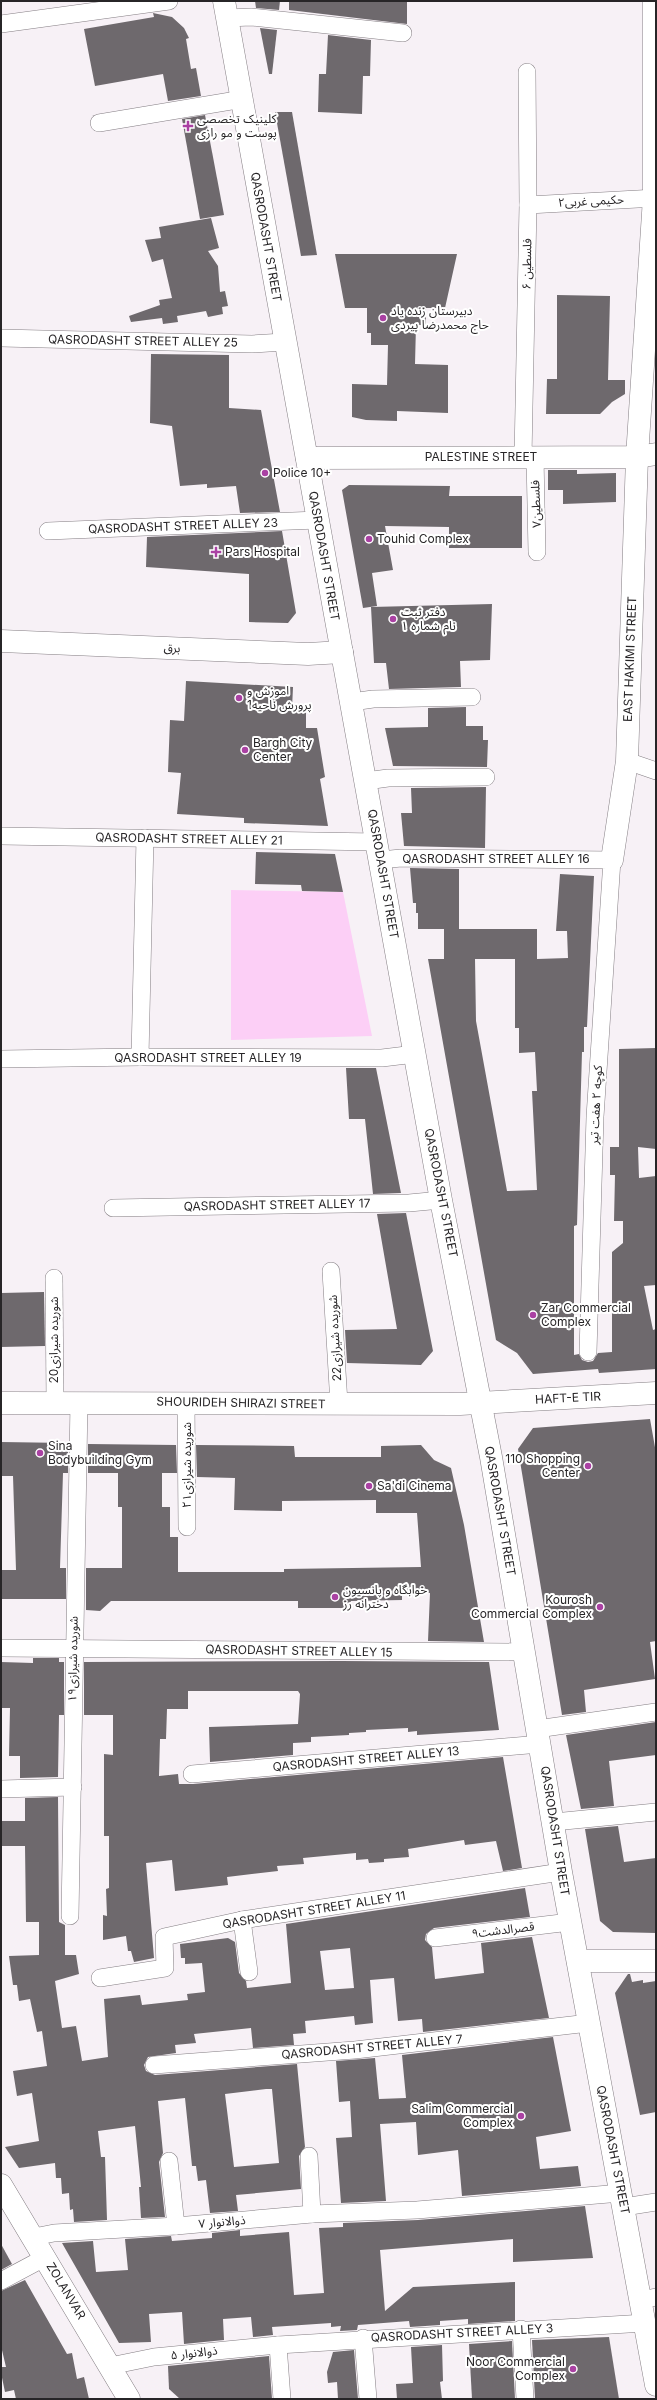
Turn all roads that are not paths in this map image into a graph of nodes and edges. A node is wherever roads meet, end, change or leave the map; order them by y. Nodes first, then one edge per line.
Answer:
1 (169, 1) edge
2 (654, 1) edge
3 (117, 5) edge
4 (226, 10) edge
5 (1, 24) edge
6 (403, 33) dead end
7 (527, 72) dead end
8 (243, 99) junction
9 (99, 123) dead end
10 (655, 198) edge
11 (528, 205) junction
12 (1, 338) edge
13 (284, 342) junction
14 (647, 455) edge
15 (529, 457) junction
16 (307, 458) junction
17 (318, 520) junction
18 (48, 531) dead end
19 (537, 552) dead end
20 (1, 641) edge
21 (342, 652) junction
22 (472, 697) dead end
23 (352, 702) junction
24 (627, 761) junction
25 (656, 771) edge
26 (486, 777) dead end
27 (366, 781) junction
28 (1, 836) edge
29 (145, 838) junction
30 (379, 851) junction
31 (612, 860) junction
32 (415, 1054) junction
33 (140, 1057) junction
34 (1, 1059) edge
35 (441, 1200) junction
36 (113, 1208) dead end
37 (331, 1271) dead end
38 (54, 1278) dead end
39 (588, 1352) dead end
40 (656, 1393) edge
41 (55, 1402) junction
42 (79, 1402) junction
43 (186, 1402) junction
44 (1, 1403) edge
45 (481, 1403) junction
46 (339, 1404) junction
47 (187, 1527) dead end
48 (1, 1648) edge
49 (73, 1649) junction
50 (525, 1652) junction
51 (656, 1712) edge
52 (539, 1737) junction
53 (192, 1774) dead end
54 (73, 1787) junction
55 (1, 1789) edge
56 (656, 1812) edge
57 (554, 1822) junction
58 (561, 1872) junction
59 (70, 1916) dead end
60 (242, 1920) junction
61 (570, 1922) junction
62 (435, 1938) dead end
63 (578, 1961) junction
64 (656, 1961) edge
65 (249, 1972) dead end
66 (100, 1978) dead end
67 (589, 2023) junction
68 (154, 2065) dead end
69 (309, 2156) dead end
70 (169, 2161) dead end
71 (1, 2185) edge
72 (622, 2200) junction
73 (656, 2202) edge
74 (312, 2214) junction
75 (176, 2226) junction
76 (34, 2237) junction
77 (46, 2257) junction
78 (1, 2281) edge
79 (648, 2299) edge
80 (645, 2323) junction
81 (521, 2329) junction
82 (363, 2338) junction
83 (278, 2345) junction
84 (110, 2366) junction
85 (656, 2385) edge
86 (127, 2399) edge
87 (282, 2399) edge
88 (368, 2399) edge
89 (525, 2399) edge

1 - 3 street
2 - 10 main road, EAST HAKIMI STREET
3 - 5 street
4 - 6 street
4 - 8 main road, QASRODASHT STREET
7 - 11 street, فلسطین ۶
8 - 9 street
8 - 13 main road, QASRODASHT STREET
10 - 11 street, حکیمی غربی۲
10 - 14 main road, EAST HAKIMI STREET
11 - 15 street, فلسطین ۶
12 - 13 street, QASRODASHT STREET ALLEY 25
13 - 16 main road, QASRODASHT STREET
14 - 15 main road, PALESTINE STREET
14 - 24 main road, EAST HAKIMI STREET
15 - 16 main road, PALESTINE STREET
15 - 19 street, ۷فلسطین
16 - 17 main road, QASRODASHT STREET
17 - 18 street, QASRODASHT STREET ALLEY 23
17 - 21 main road, QASRODASHT STREET
20 - 21 main road, برق
21 - 23 main road, QASRODASHT STREET
22 - 23 street
23 - 27 main road, QASRODASHT STREET
24 - 25 street
24 - 31 main road, EAST HAKIMI STREET
26 - 27 street
27 - 30 main road, QASRODASHT STREET
28 - 29 street, QASRODASHT STREET ALLEY 21
29 - 30 street, QASRODASHT STREET ALLEY 21
29 - 33 street
30 - 31 street, QASRODASHT STREET ALLEY 16
30 - 32 main road, QASRODASHT STREET
31 - 39 street, کوچه ۲ هفت تیر
32 - 33 street, QASRODASHT STREET ALLEY 19
32 - 35 main road, QASRODASHT STREET
33 - 34 street, QASRODASHT STREET ALLEY 19
35 - 36 street, QASRODASHT STREET ALLEY 17
35 - 45 main road, QASRODASHT STREET
37 - 46 street, 22شوریده شیرازی
38 - 41 street, 20شوریده شیرازی
40 - 45 main road, HAFT-E TIR
41 - 42 main road, SHOURIDEH SHIRAZI STREET
41 - 44 main road, SHOURIDEH SHIRAZI STREET
42 - 43 main road, SHOURIDEH SHIRAZI STREET
42 - 49 street, شوریده شیرازی۱۹
43 - 46 main road, SHOURIDEH SHIRAZI STREET
43 - 47 street, شوریده شیرازی۲۱
45 - 46 main road, SHOURIDEH SHIRAZI STREET
45 - 50 main road, QASRODASHT STREET
48 - 49 street, QASRODASHT STREET ALLEY 15
49 - 50 street, QASRODASHT STREET ALLEY 15
49 - 54 street, شوریده شیرازی۱۹
50 - 52 main road, QASRODASHT STREET
51 - 52 street, QASRODASHT STREET ALLEY 13
52 - 53 street, QASRODASHT STREET ALLEY 13
52 - 57 main road, QASRODASHT STREET
54 - 55 street
54 - 59 street, شوریده شیرازی۱۹
56 - 57 street
57 - 58 main road, QASRODASHT STREET
58 - 60 street, QASRODASHT STREET ALLEY 11
58 - 61 main road, QASRODASHT STREET
60 - 65 street
60 - 66 street, QASRODASHT STREET ALLEY 11
61 - 62 street, قصرالدشت۹
61 - 63 main road, QASRODASHT STREET
63 - 64 main road
63 - 67 main road, QASRODASHT STREET
67 - 68 street, QASRODASHT STREET ALLEY 7
67 - 72 main road, QASRODASHT STREET
69 - 74 street
70 - 75 street
71 - 76 main road, ZOLANVAR
72 - 73 street, ذوالانوار ۷
72 - 74 street, ذوالانوار ۷
72 - 79 main road, QASRODASHT STREET
74 - 75 street, ذوالانوار ۷
75 - 76 street, ذوالانوار ۷
76 - 77 main road, ZOLANVAR
77 - 78 street
77 - 84 main road, ZOLANVAR
79 - 80 main road, QASRODASHT STREET
80 - 81 street, QASRODASHT STREET ALLEY 3
80 - 85 main road, QASRODASHT STREET
81 - 82 street, QASRODASHT STREET ALLEY 3
81 - 89 street
82 - 83 street, QASRODASHT STREET ALLEY 3
82 - 88 street
83 - 84 street, ذوالانوار ۵
83 - 87 street
84 - 86 main road, ZOLANVAR

